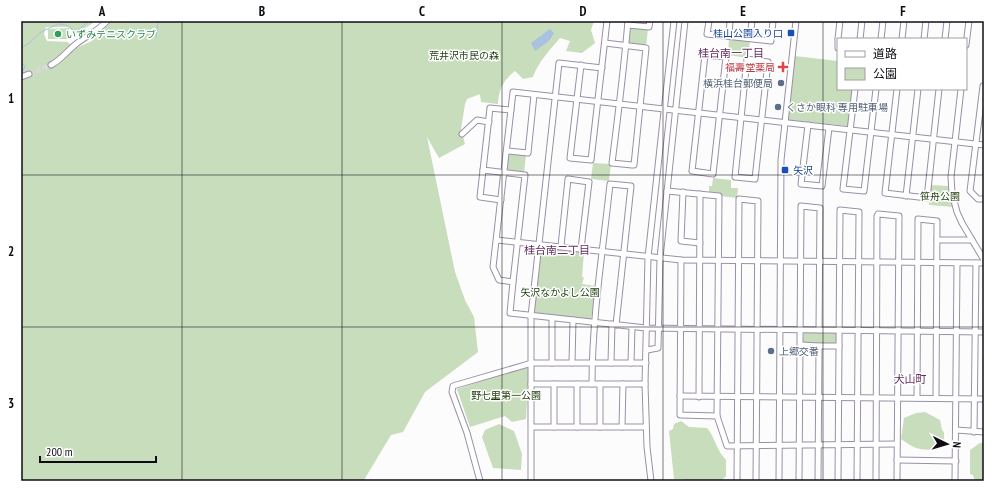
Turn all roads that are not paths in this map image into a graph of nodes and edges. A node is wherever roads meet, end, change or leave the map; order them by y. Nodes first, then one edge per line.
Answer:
1 (107, 21) edge
2 (607, 21) edge
3 (650, 21) edge
4 (674, 21) edge
5 (685, 21) edge
6 (709, 21) edge
7 (730, 21) edge
8 (752, 21) edge
9 (773, 21) edge
10 (796, 21) edge
11 (840, 21) edge
12 (862, 21) edge
13 (883, 21) edge
14 (904, 21) edge
15 (926, 21) edge
16 (947, 21) edge
17 (969, 21) edge
18 (628, 23) edge
19 (728, 36) junction
20 (750, 38) junction
21 (838, 38) edge
22 (860, 38) edge
23 (881, 38) edge
24 (902, 38) edge
25 (924, 38) edge
26 (945, 38) edge
27 (967, 38) edge
28 (605, 43) junction
29 (626, 46) junction
30 (51, 65) tunnel mouth
31 (581, 65) junction
32 (602, 68) junction
33 (29, 74) tunnel mouth
34 (21, 77) edge
35 (984, 86) edge
36 (854, 90) edge
37 (876, 90) edge
38 (897, 90) edge
39 (918, 90) edge
40 (939, 90) edge
41 (961, 90) edge
42 (534, 95) junction
43 (555, 97) junction
44 (577, 100) junction
45 (598, 102) junction
46 (619, 104) junction
47 (640, 106) junction
48 (664, 109) junction
49 (511, 110) junction
50 (675, 110) junction
51 (699, 113) junction
52 (720, 116) junction
53 (740, 118) junction
54 (762, 120) junction
55 (489, 122) junction
56 (785, 123) junction
57 (808, 125) junction
58 (829, 128) junction
59 (850, 130) junction
60 (871, 132) junction
61 (462, 134) dead end
62 (892, 135) junction
63 (913, 137) junction
64 (934, 140) junction
65 (955, 142) junction
66 (976, 144) junction
67 (984, 145) edge
68 (507, 151) junction
69 (483, 170) junction
70 (504, 172) junction
71 (666, 191) junction
72 (683, 192) junction
73 (700, 194) junction
74 (906, 196) junction
75 (984, 199) edge
76 (501, 200) junction
77 (496, 240) junction
78 (937, 240) junction
79 (972, 240) junction
80 (518, 242) junction
81 (700, 243) junction
82 (539, 244) junction
83 (561, 246) junction
84 (581, 248) junction
85 (602, 252) junction
86 (623, 254) junction
87 (648, 257) junction
88 (660, 258) junction
89 (681, 260) junction
90 (700, 260) junction
91 (984, 260) edge
92 (719, 261) junction
93 (739, 261) junction
94 (758, 261) junction
95 (780, 261) junction
96 (801, 261) junction
97 (819, 261) junction
98 (840, 262) junction
99 (859, 262) junction
100 (877, 262) junction
101 (898, 262) junction
102 (918, 262) junction
103 (937, 262) junction
104 (957, 263) junction
105 (976, 263) junction
106 (984, 263) edge
107 (513, 282) junction
108 (531, 316) junction
109 (552, 318) junction
110 (573, 320) junction
111 (595, 322) junction
112 (614, 324) junction
113 (632, 327) junction
114 (646, 328) junction
115 (658, 328) junction
116 (681, 329) junction
117 (700, 329) junction
118 (718, 329) junction
119 (738, 329) junction
120 (757, 330) junction
121 (780, 330) junction
122 (801, 330) junction
123 (819, 330) junction
124 (839, 330) junction
125 (858, 330) junction
126 (877, 330) junction
127 (898, 331) junction
128 (918, 331) junction
129 (936, 331) junction
130 (956, 331) junction
131 (975, 332) junction
132 (984, 332) edge
133 (801, 345) junction
134 (819, 346) junction
135 (839, 346) junction
136 (647, 350) junction
137 (532, 363) junction
138 (552, 363) junction
139 (572, 363) junction
140 (592, 363) junction
141 (611, 363) junction
142 (631, 363) junction
143 (646, 363) junction
144 (532, 384) junction
145 (554, 384) junction
146 (577, 384) junction
147 (592, 384) junction
148 (600, 384) junction
149 (623, 384) junction
150 (645, 384) junction
151 (680, 396) junction
152 (699, 397) junction
153 (718, 397) junction
154 (738, 397) junction
155 (757, 397) junction
156 (818, 397) junction
157 (779, 398) junction
158 (800, 398) junction
159 (838, 398) junction
160 (857, 398) junction
161 (876, 398) junction
162 (897, 398) junction
163 (917, 398) junction
164 (936, 398) junction
165 (956, 399) junction
166 (975, 399) junction
167 (984, 399) edge
168 (718, 416) junction
169 (532, 427) junction
170 (554, 427) junction
171 (577, 427) junction
172 (600, 427) junction
173 (622, 427) junction
174 (646, 427) junction
175 (956, 430) junction
176 (974, 432) junction
177 (984, 432) edge
178 (897, 444) junction
179 (818, 445) junction
180 (839, 445) junction
181 (857, 445) junction
182 (876, 445) junction
183 (737, 446) junction
184 (757, 446) junction
185 (779, 446) junction
186 (800, 446) junction
187 (897, 460) junction
188 (956, 460) junction
189 (480, 481) edge
190 (531, 481) edge
191 (651, 481) edge
192 (737, 481) edge
193 (756, 481) edge
194 (779, 481) edge
195 (800, 481) edge
196 (818, 481) edge
197 (838, 481) edge
198 (857, 481) edge
199 (876, 481) edge
200 (897, 481) edge
201 (955, 481) edge

1 - 30 street
2 - 28 street
3 - 18 street
4 - 48 street
5 - 50 street
6 - 19 street
7 - 19 street
8 - 20 street
9 - 20 street
10 - 56 street
11 - 21 street
12 - 22 street
13 - 23 street
14 - 24 street
15 - 25 street
16 - 26 street
17 - 27 street
18 - 29 street
19 - 20 street
28 - 29 street
28 - 32 street
29 - 46 street
29 - 47 street
31 - 32 street
31 - 43 street
31 - 44 street
32 - 45 street
33 - 34 street
35 - 66 street
36 - 59 street
37 - 60 street
38 - 62 street
39 - 63 street
40 - 64 street
41 - 65 street
42 - 43 street
42 - 49 street
42 - 68 street
43 - 44 street
43 - 82 street
44 - 45 street
44 - 45 street
45 - 46 street
46 - 47 street
46 - 47 street
47 - 48 street
48 - 50 street
48 - 87 street
49 - 55 street
49 - 68 street
50 - 51 street
50 - 71 street
51 - 52 street
51 - 52 street
51 - 52 street
52 - 53 street
53 - 54 street
53 - 54 street
53 - 54 street
54 - 56 street
55 - 61 street
55 - 69 street
56 - 57 street
56 - 95 street
57 - 58 street
57 - 58 street
58 - 59 street
59 - 60 street
59 - 60 street
60 - 62 street
62 - 63 street
62 - 74 street
63 - 64 street
63 - 74 street
64 - 65 street
64 - 74 street
65 - 66 street
65 - 79 street
66 - 67 street
66 - 75 street
68 - 70 street
69 - 70 street
69 - 76 street
70 - 76 street
70 - 80 street
71 - 72 street
71 - 88 street
72 - 73 street
72 - 81 street
73 - 81 street
73 - 92 street
76 - 77 street
77 - 80 street
77 - 107 street
78 - 79 street
78 - 102 street
78 - 103 street
79 - 91 street
80 - 82 street
80 - 107 street
81 - 90 street
82 - 83 street
82 - 108 street
83 - 84 street
83 - 84 street
84 - 85 street
85 - 86 street
85 - 86 street
85 - 111 street
86 - 87 street
86 - 112 street
87 - 88 street
87 - 114 street
88 - 89 street
88 - 115 street
89 - 90 street
89 - 116 street
90 - 92 street
90 - 117 street
92 - 93 street
92 - 118 street
93 - 94 street
93 - 94 street
93 - 119 street
94 - 95 street
94 - 120 street
95 - 96 street
95 - 121 street
96 - 97 street
96 - 97 street
96 - 122 street
97 - 98 street
97 - 123 street
98 - 99 street
98 - 99 street
98 - 124 street
99 - 100 street
99 - 125 street
100 - 101 street
100 - 101 street
100 - 126 street
101 - 102 street
101 - 127 street
102 - 103 street
102 - 128 street
103 - 104 street
103 - 129 street
104 - 105 street
104 - 130 street
105 - 106 street
105 - 131 street
107 - 108 street
108 - 109 street
108 - 137 street
109 - 110 street
109 - 138 street
110 - 111 street
110 - 139 street
111 - 112 street
111 - 140 street
112 - 113 street
112 - 141 street
113 - 114 street
113 - 142 street
114 - 115 street
114 - 136 street
115 - 116 street
115 - 136 street
116 - 117 street
116 - 151 street
117 - 118 street
117 - 152 street
118 - 119 street
118 - 153 street
119 - 120 street
119 - 154 street
120 - 121 street
120 - 155 street
121 - 122 street
121 - 157 street
122 - 123 street
122 - 133 street
123 - 124 street
124 - 125 street
124 - 135 street
125 - 126 street
125 - 160 street
126 - 127 street
126 - 161 street
127 - 128 street
127 - 162 street
128 - 129 street
128 - 163 street
129 - 130 street
129 - 164 street
130 - 131 street
130 - 165 street
131 - 132 street
131 - 166 street
133 - 134 street
133 - 158 street
134 - 135 street
134 - 156 street
135 - 159 street
136 - 143 street
137 - 138 street
137 - 144 street
137 - 189 street
138 - 139 street
139 - 140 street
140 - 141 street
140 - 147 street
141 - 142 street
142 - 143 street
143 - 150 street
144 - 145 street
144 - 169 street
145 - 146 street
145 - 170 street
146 - 147 street
146 - 171 street
147 - 148 street
148 - 149 street
148 - 172 street
149 - 150 street
149 - 173 street
150 - 174 street
151 - 152 street
151 - 168 street
152 - 153 street
153 - 154 street
153 - 168 street
154 - 155 street
154 - 183 street
155 - 157 street
155 - 184 street
156 - 158 street
156 - 159 street
156 - 179 street
157 - 158 street
157 - 185 street
158 - 186 street
159 - 160 street
159 - 180 street
160 - 161 street
160 - 181 street
161 - 162 street
161 - 182 street
162 - 163 street
162 - 178 street
163 - 164 street
164 - 165 street
165 - 166 street
165 - 175 street
166 - 167 street
166 - 176 street
168 - 183 street
169 - 170 street
169 - 190 street
170 - 171 street
171 - 172 street
172 - 173 street
173 - 174 street
174 - 191 street
175 - 176 street
175 - 188 street
176 - 177 street
178 - 182 street
178 - 187 street
179 - 180 street
179 - 186 street
179 - 196 street
180 - 181 street
180 - 197 street
181 - 182 street
181 - 198 street
182 - 199 street
183 - 184 street
183 - 192 street
184 - 185 street
184 - 193 street
185 - 186 street
185 - 194 street
186 - 195 street
187 - 188 street
187 - 200 street
188 - 201 street

